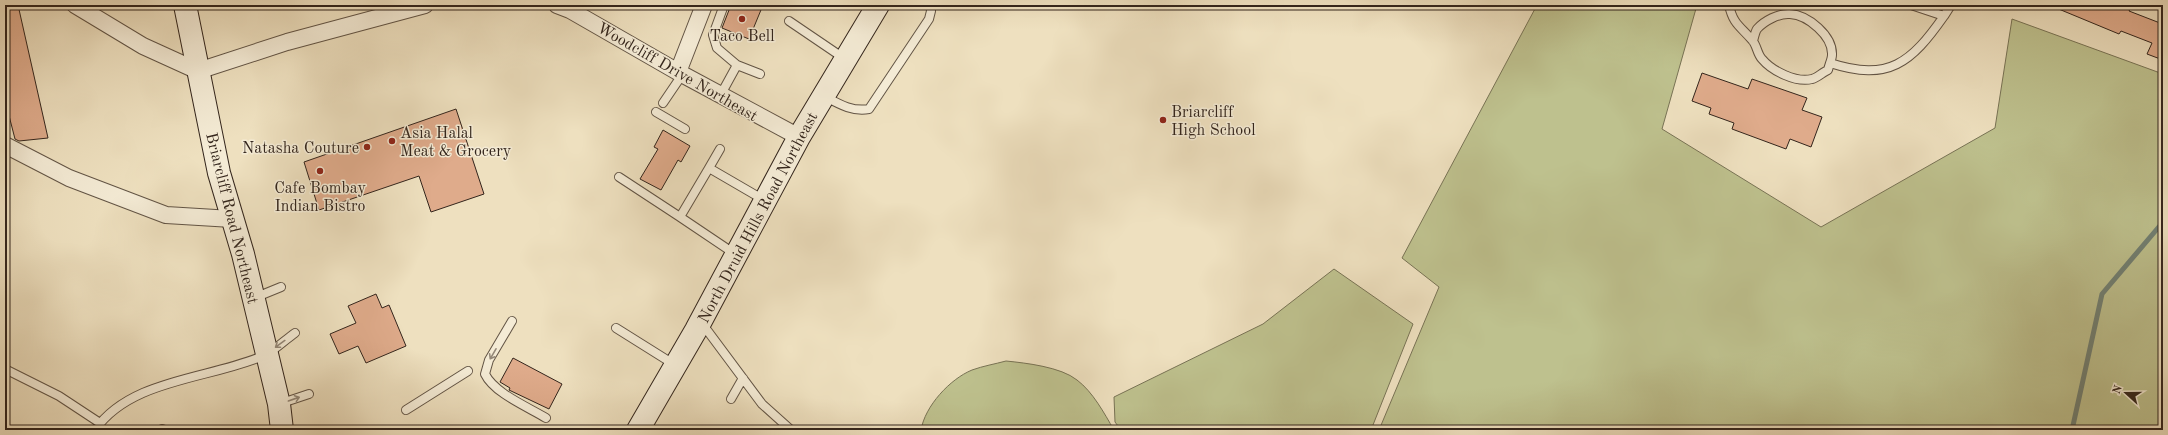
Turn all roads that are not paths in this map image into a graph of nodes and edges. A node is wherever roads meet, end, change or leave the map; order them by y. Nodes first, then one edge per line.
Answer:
1 (75, 5) edge
2 (185, 5) edge
3 (425, 5) edge
4 (556, 5) edge
5 (704, 5) edge
6 (724, 5) edge
7 (878, 5) edge
8 (930, 5) edge
9 (1729, 5) edge
10 (1911, 5) edge
11 (1951, 5) edge
12 (1944, 16) junction
13 (789, 21) dead end
14 (1753, 41) junction
15 (845, 59) junction
16 (1830, 63) junction
17 (737, 65) junction
18 (198, 71) junction
19 (680, 73) junction
20 (760, 74) dead end
21 (720, 96) junction
22 (824, 96) junction
23 (662, 103) dead end
24 (656, 112) dead end
25 (685, 129) dead end
26 (799, 137) junction
27 (5, 146) edge
28 (720, 149) dead end
29 (709, 168) junction
30 (619, 177) dead end
31 (765, 201) junction
32 (680, 217) junction
33 (232, 219) junction
34 (736, 255) junction
35 (281, 287) dead end
36 (254, 298) junction
37 (512, 321) dead end
38 (701, 321) junction
39 (616, 328) dead end
40 (295, 333) dead end
41 (266, 354) junction
42 (675, 366) junction
43 (5, 369) edge
44 (468, 371) dead end
45 (743, 378) junction
46 (309, 394) dead end
47 (731, 399) dead end
48 (279, 404) junction
49 (406, 410) dead end
50 (546, 418) dead end
51 (100, 422) junction
52 (94, 430) edge
53 (282, 430) edge
54 (638, 430) edge
55 (791, 430) edge

1 - 18 street
2 - 18 main road, Briarcliff Road Northeast
3 - 18 street
4 - 19 street, Woodcliff Drive Northeast
5 - 19 street
6 - 17 lane
7 - 15 main road, North Druid Hills Road Northeast
8 - 22 lane
9 - 14 lane
10 - 12 lane
11 - 12 lane
12 - 16 lane
13 - 15 lane
14 - 16 lane
14 - 16 lane
15 - 22 main road, North Druid Hills Road Northeast
17 - 20 lane
17 - 21 lane
18 - 33 main road, Briarcliff Road Northeast
19 - 21 street, Woodcliff Drive Northeast
19 - 23 lane
21 - 26 street, Woodcliff Drive Northeast
22 - 26 main road, North Druid Hills Road Northeast
24 - 25 lane
26 - 31 main road, North Druid Hills Road Northeast
27 - 33 street
28 - 29 lane
29 - 31 lane
29 - 32 lane
30 - 32 lane
31 - 34 main road, North Druid Hills Road Northeast
32 - 34 lane
33 - 36 main road, Briarcliff Road Northeast
34 - 38 main road, North Druid Hills Road Northeast
35 - 36 lane
36 - 41 main road, Briarcliff Road Northeast
37 -> 50 lane
38 - 42 main road, North Druid Hills Road Northeast
38 - 45 lane
39 - 42 lane
40 -> 41 lane
41 - 48 main road, Briarcliff Road Northeast
41 - 51 lane
42 - 54 main road, North Druid Hills Road Northeast
43 - 51 lane
44 - 49 lane
45 - 47 lane
45 - 55 lane
48 -> 46 lane
48 - 53 main road, Briarcliff Road Northeast
51 - 52 lane

